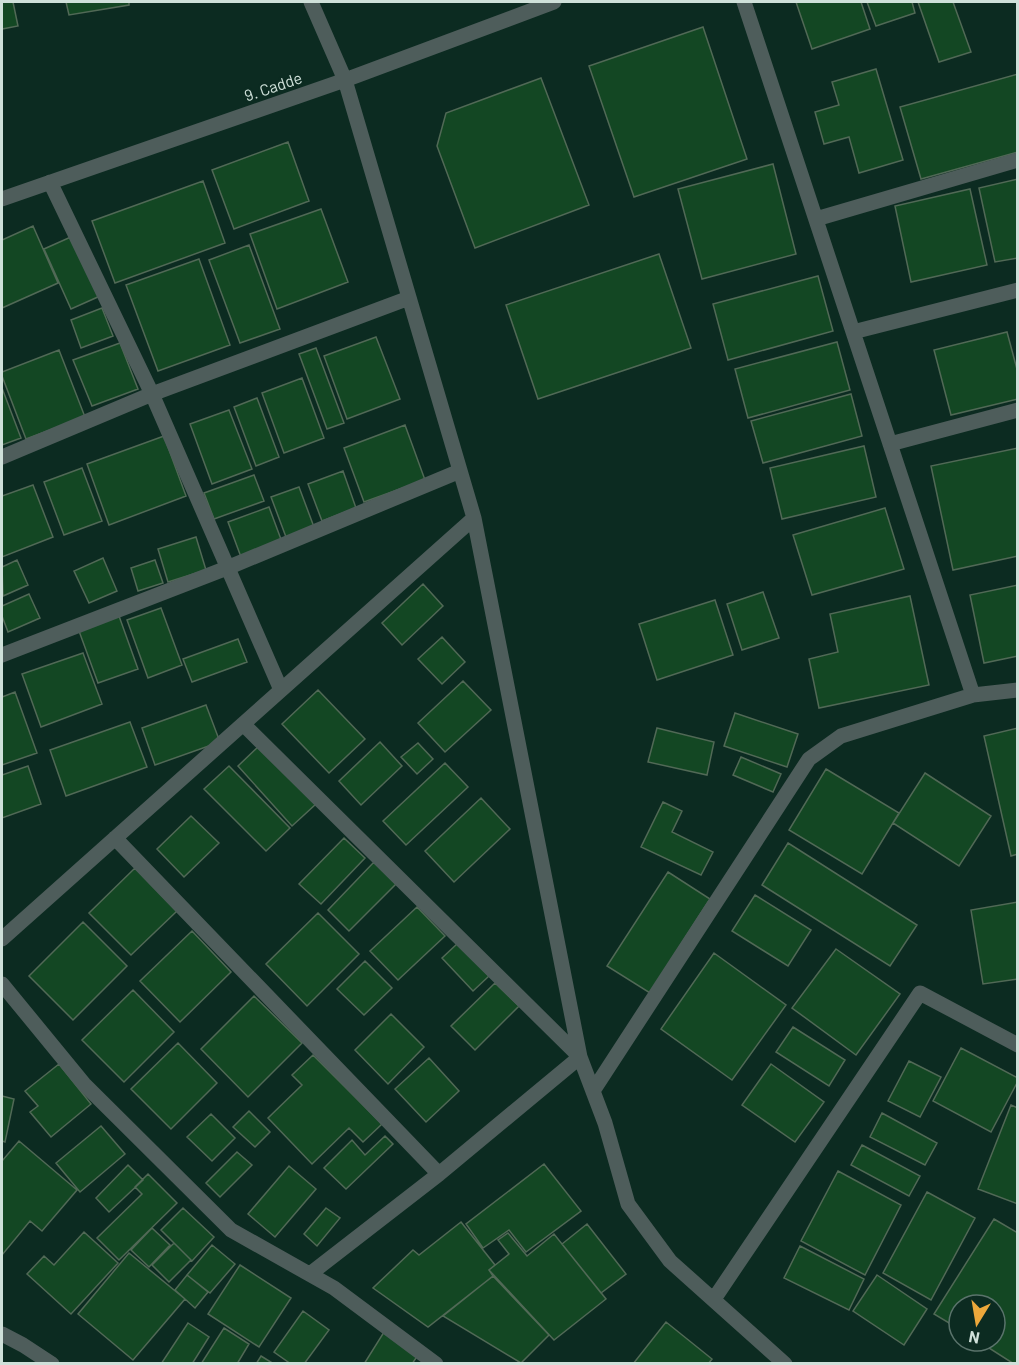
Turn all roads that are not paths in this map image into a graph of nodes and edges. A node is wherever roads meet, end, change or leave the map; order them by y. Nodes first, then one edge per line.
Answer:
1 (311, 2) edge
2 (554, 2) edge
3 (744, 2) edge
4 (345, 80) junction
5 (1017, 160) edge
6 (50, 182) junction
7 (2, 199) edge
8 (816, 219) junction
9 (1017, 290) edge
10 (409, 297) junction
11 (853, 332) junction
12 (152, 393) junction
13 (1017, 410) edge
14 (890, 444) junction
15 (2, 457) edge
16 (460, 471) junction
17 (474, 518) junction
18 (227, 568) junction
19 (2, 655) edge
20 (280, 690) junction
21 (1017, 690) edge
22 (973, 695) junction
23 (243, 724) junction
24 (115, 838) junction
25 (2, 939) edge
26 (2, 984) edge
27 (1017, 1045) edge
28 (580, 1057) junction
29 (592, 1091) junction
30 (439, 1174) junction
31 (310, 1274) junction
32 (714, 1299) junction
33 (2, 1334) edge
34 (52, 1364) edge
35 (436, 1364) edge
36 (785, 1364) edge

1 - 4 street
2 - 4 street, 9. Cadde
3 - 8 street
4 - 6 street, 9. Cadde
4 - 10 street
5 - 8 street
6 - 7 street, 9. Cadde
6 - 12 street
8 - 11 street
9 - 11 street
10 - 12 street
10 - 16 street
11 - 14 street
12 - 15 street
12 - 18 street
13 - 14 street
14 - 22 street
16 - 17 street
16 - 18 street
17 - 20 street
17 - 28 street
18 - 19 street
18 - 20 street
20 - 23 street
21 - 22 street
22 - 29 street
23 - 24 street
23 - 28 street
24 - 25 street
24 - 30 street
26 - 31 street
27 - 32 street
28 - 29 street
28 - 30 street
29 - 32 street
30 - 31 street
31 - 35 street
32 - 36 street
33 - 34 street

